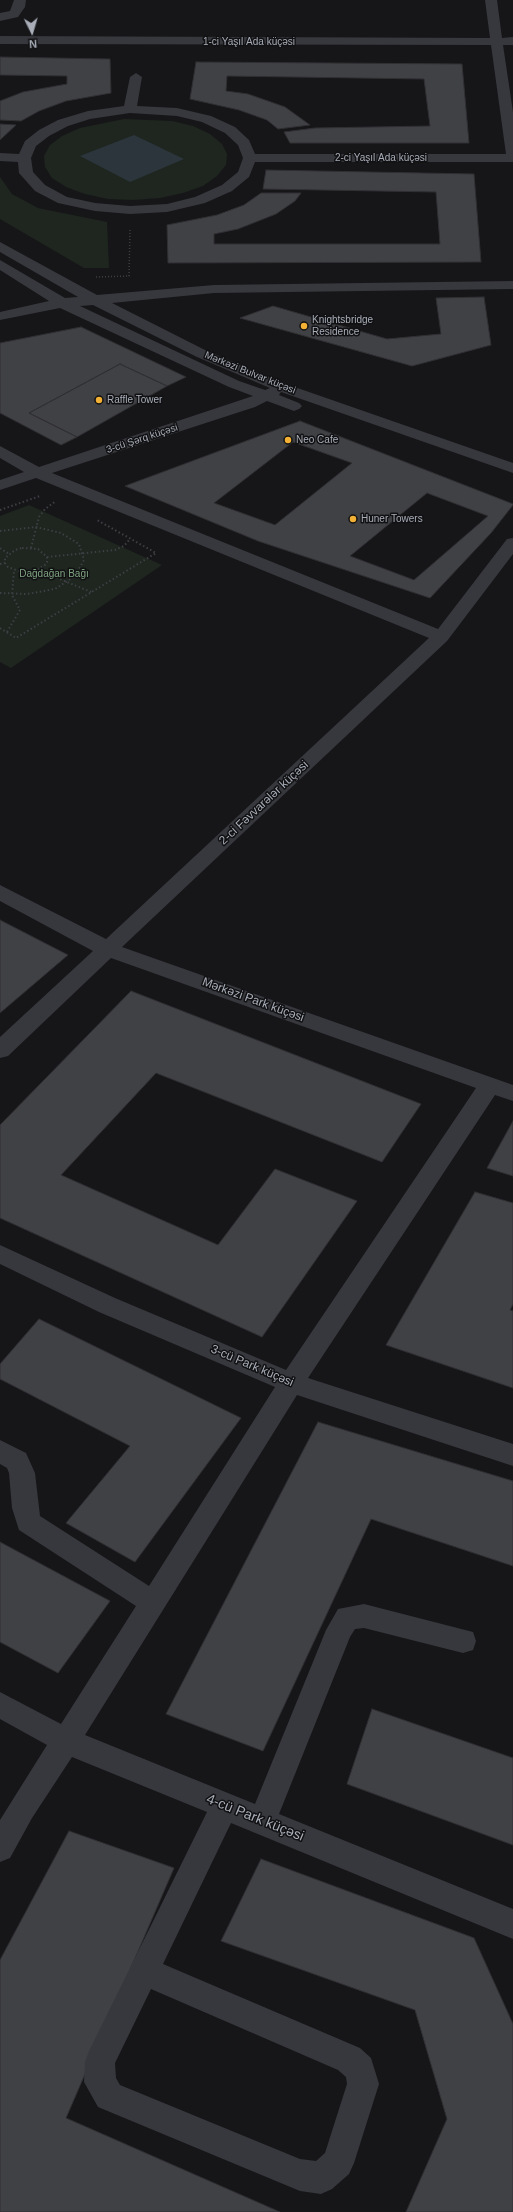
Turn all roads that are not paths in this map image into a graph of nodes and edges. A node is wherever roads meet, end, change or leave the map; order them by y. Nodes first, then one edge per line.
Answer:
1 (20, 0) edge
2 (491, 0) edge
3 (0, 17) edge
4 (0, 40) edge
5 (513, 41) edge
6 (497, 42) junction
7 (513, 44) edge
8 (136, 77) dead end
9 (508, 87) edge
10 (130, 109) junction
11 (0, 158) edge
12 (24, 158) junction
13 (250, 158) junction
14 (513, 158) edge
15 (0, 246) edge
16 (0, 264) edge
17 (513, 285) edge
18 (97, 300) junction
19 (62, 303) junction
20 (0, 316) edge
21 (281, 387) junction
22 (265, 397) junction
23 (0, 451) edge
24 (513, 468) edge
25 (37, 473) junction
26 (513, 481) edge
27 (0, 485) edge
28 (513, 543) edge
29 (440, 638) junction
30 (0, 892) edge
31 (108, 950) junction
32 (0, 1050) edge
33 (489, 1086) junction
34 (513, 1093) edge
35 (0, 1254) edge
36 (291, 1383) junction
37 (0, 1451) edge
38 (513, 1455) edge
39 (153, 1603) junction
40 (463, 1641) dead end
41 (0, 1705) edge
42 (66, 1741) junction
43 (225, 1805) junction
44 (262, 1821) junction
45 (0, 1848) edge
46 (513, 1924) edge
47 (145, 1971) junction

1 - 3 street
2 - 6 street
4 - 6 street, 1-ci Yaşıl Ada küçəsi
5 - 6 street, 1-ci Yaşıl Ada küçəsi
6 - 7 street, 1-ci Yaşıl Ada küçəsi
6 - 9 street
8 - 10 street
9 - 14 street
10 - 12 street
10 - 13 street
11 - 12 street
12 - 13 street
13 - 14 street, 2-ci Yaşıl Ada küçəsi
15 - 18 street, Mərkəzi Bulvar küçəsi
16 - 19 street, Mərkəzi Bulvar küçəsi
17 - 18 street
18 - 19 street
18 - 21 street, Mərkəzi Bulvar küçəsi
19 - 20 street
19 - 22 street, Mərkəzi Bulvar küçəsi
21 - 22 street, 3-cü Şərq küçəsi
21 - 24 street, Mərkəzi Bulvar küçəsi
22 - 25 street, 3-cü Şərq küçəsi
22 - 26 street, Mərkəzi Bulvar küçəsi
23 - 25 street
25 - 27 street, 3-cü Şərq küçəsi
25 - 29 street
28 - 29 street, 2-ci Fəvvarələr küçəsi
29 - 31 street, 2-ci Fəvvarələr küçəsi
30 - 31 street, Mərkəzi Park küçəsi
31 - 32 street, 2-ci Fəvvarələr küçəsi
31 - 33 street, Mərkəzi Park küçəsi
33 - 34 street, Mərkəzi Park küçəsi
33 - 36 street
35 - 36 street, 3-cü Park küçəsi
36 - 38 street, 3-cü Park küçəsi
36 - 39 street
37 - 39 street
39 - 42 street
40 - 44 street
41 - 42 street, 4-cü Park küçəsi
42 - 43 street, 4-cü Park küçəsi
42 - 45 street
43 - 44 street, 4-cü Park küçəsi
43 - 47 street
44 - 46 street, 4-cü Park küçəsi
47 - 47 street

